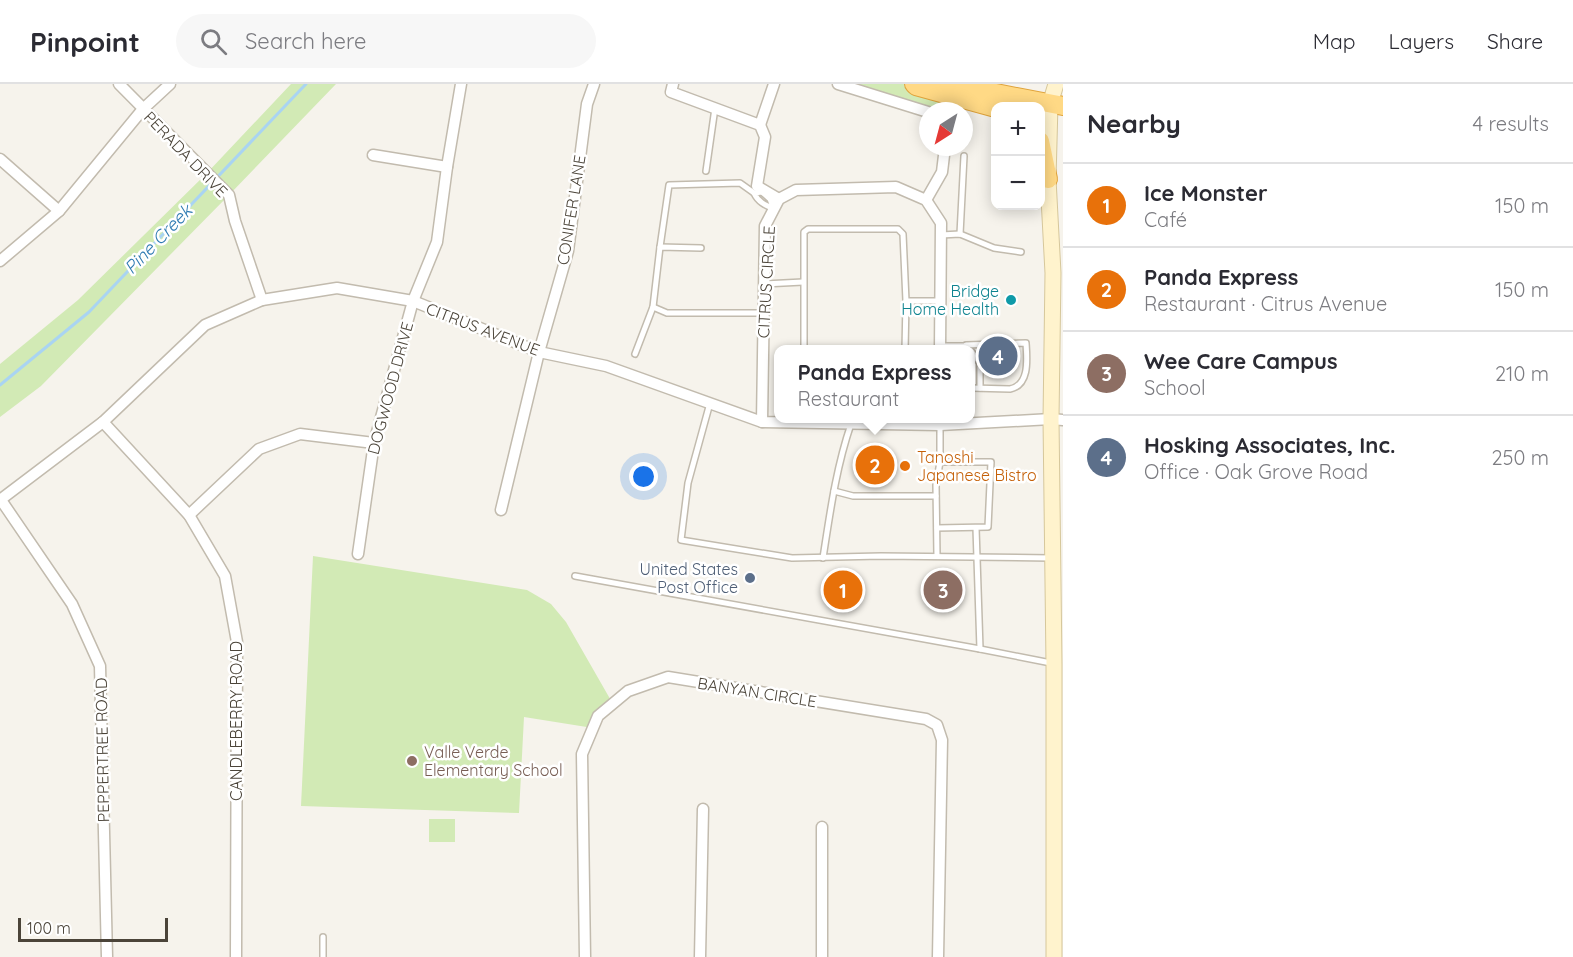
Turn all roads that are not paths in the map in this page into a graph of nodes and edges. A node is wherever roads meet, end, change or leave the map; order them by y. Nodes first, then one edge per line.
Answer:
1 (119, 84) edge
2 (170, 84) edge
3 (461, 84) edge
4 (594, 84) edge
5 (673, 84) edge
6 (774, 84) edge
7 (838, 84) edge
8 (914, 84) edge
9 (949, 84) edge
10 (1056, 84) edge
11 (1056, 105) edge
12 (991, 107) edge
13 (715, 108) junction
14 (143, 109) junction
15 (919, 109) edge
16 (760, 125) junction
17 (373, 155) dead end
18 (944, 156) edge
19 (964, 156) dead end
20 (1044, 156) edge
21 (0, 159) edge
22 (447, 167) junction
23 (706, 171) dead end
24 (1048, 179) junction
25 (926, 200) junction
26 (776, 204) junction
27 (59, 211) junction
28 (960, 234) junction
29 (941, 235) junction
30 (660, 247) junction
31 (701, 248) dead end
32 (1021, 252) dead end
33 (0, 261) edge
34 (803, 282) junction
35 (764, 284) junction
36 (262, 300) junction
37 (413, 301) junction
38 (906, 301) junction
39 (941, 301) junction
40 (652, 307) junction
41 (763, 313) junction
42 (804, 345) edge
43 (905, 345) edge
44 (940, 345) edge
45 (975, 348) edge
46 (539, 352) junction
47 (635, 354) dead end
48 (975, 357) edge
49 (975, 388) edge
50 (980, 388) junction
51 (710, 403) junction
52 (1057, 420) edge
53 (975, 421) edge
54 (103, 422) junction
55 (762, 423) junction
56 (896, 423) edge
57 (940, 423) edge
58 (851, 424) junction
59 (374, 443) junction
60 (940, 462) junction
61 (834, 491) junction
62 (936, 496) junction
63 (0, 500) edge
64 (501, 510) dead end
65 (189, 515) junction
66 (937, 528) junction
67 (976, 528) junction
68 (358, 554) dead end
69 (937, 556) junction
70 (977, 556) junction
71 (823, 558) junction
72 (1053, 558) junction
73 (575, 576) dead end
74 (1058, 616) edge
75 (980, 649) junction
76 (1054, 664) junction
77 (704, 809) dead end
78 (822, 826) dead end
79 (323, 938) dead end
80 (107, 957) edge
81 (236, 957) edge
82 (323, 957) edge
83 (585, 957) edge
84 (700, 957) edge
85 (822, 957) edge
86 (938, 957) edge
87 (1054, 957) edge

1 - 14 street, PERADA DRIVE
2 - 14 street
3 - 22 street, DOGWOOD DRIVE
4 - 46 street, CONIFER LANE
5 - 13 street
6 - 16 street
7 - 15 street
8 - 12 highway
9 - 11 highway
10 - 11 main road
11 - 24 main road
13 - 16 street
13 - 23 lane
14 - 27 street
14 - 36 street, PERADA DRIVE
16 - 26 street
17 - 22 street
18 - 25 street
19 - 28 lane
20 - 24 highway
21 - 27 street
22 - 37 street, DOGWOOD DRIVE
24 - 52 main road
25 - 26 street
25 - 29 street
26 - 30 lane
26 - 35 street, CITRUS CIRCLE
27 - 33 street
28 - 29 lane
28 - 32 lane
29 - 39 street
30 - 31 lane
30 - 40 lane
34 - 35 lane
34 - 38 lane
34 - 42 lane
35 - 41 street, CITRUS CIRCLE
36 - 37 street, CITRUS AVENUE
36 - 54 street, CITRUS AVENUE
37 - 46 street, CITRUS AVENUE
37 - 59 street, DOGWOOD DRIVE
38 - 39 lane
38 - 43 lane
39 - 44 street
40 - 41 lane
40 - 47 lane
41 - 55 street, CITRUS CIRCLE
45 - 50 lane
46 - 51 street, CITRUS AVENUE
46 - 64 street, CONIFER LANE
48 - 50 lane
49 - 50 lane
51 - 55 street, CITRUS AVENUE
51 - 71 lane
52 - 53 street, CITRUS AVENUE
52 - 72 main road
54 - 63 street, CITRUS AVENUE
54 - 65 street, CANDLEBERRY ROAD
55 - 58 street, CITRUS AVENUE
56 - 58 street, CITRUS AVENUE
57 - 60 lane
58 - 61 lane
59 - 65 street
59 - 68 street, DOGWOOD DRIVE
60 - 62 lane
60 - 67 lane
61 - 62 lane
61 - 71 lane
62 - 66 lane
63 - 80 street, PEPPERTREE ROAD
65 - 81 street, CANDLEBERRY ROAD
66 - 67 lane
66 - 69 lane
67 - 70 lane
69 - 70 lane
69 - 71 lane
70 - 72 lane
70 - 75 lane
72 - 74 main road
73 - 75 lane
74 - 76 main road
75 - 76 lane
76 - 87 main road
77 - 84 street
78 - 85 street
79 - 82 lane
83 - 86 street, BANYAN CIRCLE

